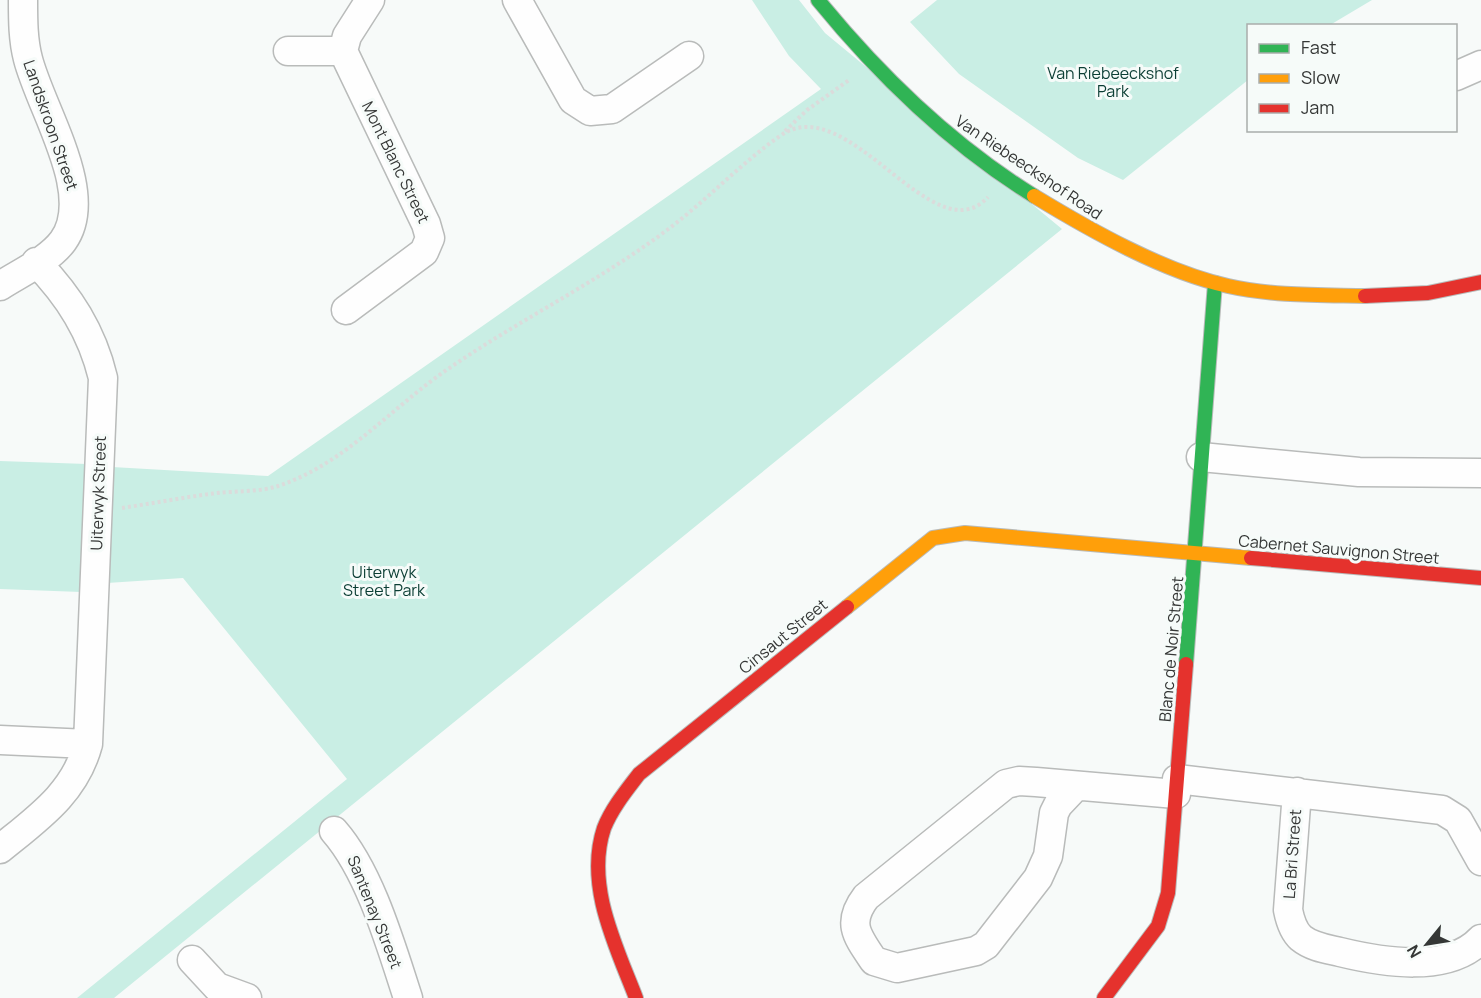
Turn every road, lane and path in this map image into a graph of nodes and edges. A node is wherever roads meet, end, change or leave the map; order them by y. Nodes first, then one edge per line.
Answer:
1 (23, 0) edge
2 (370, 0) edge
3 (517, 0) edge
4 (818, 0) edge
5 (288, 51) dead end
6 (343, 51) junction
7 (689, 56) dead end
8 (872, 65) junction
9 (1481, 65) edge
10 (1457, 75) edge
11 (782, 134) junction
12 (1007, 176) junction
13 (36, 262) junction
14 (1481, 282) edge
15 (1215, 283) junction
16 (0, 286) edge
17 (346, 310) dead end
18 (1201, 457) junction
19 (1481, 473) edge
20 (98, 512) junction
21 (1195, 553) junction
22 (1481, 578) edge
23 (0, 740) edge
24 (88, 744) junction
25 (1076, 786) junction
26 (1176, 786) junction
27 (1297, 792) junction
28 (334, 831) dead end
29 (0, 849) edge
30 (1481, 861) edge
31 (1481, 939) edge
32 (192, 960) dead end
33 (248, 998) edge
34 (408, 998) edge
35 (636, 998) edge
36 (1104, 998) edge

1 - 13 street, Landskroon Street
2 - 6 street
3 - 7 street
4 - 8 street, Van Riebeeckshof Road
5 - 6 street
6 - 17 street, Mont Blanc Street
8 - 11 path
8 - 12 street, Van Riebeeckshof Road
9 - 10 street
11 - 12 path
11 - 20 path
12 - 15 street, Van Riebeeckshof Road
13 - 16 street, Landskroon Street
13 - 20 street, Uiterwyk Street
14 - 15 street, Van Riebeeckshof Road
15 - 18 street, Blanc de Noir Street
18 - 19 street
18 - 21 street, Blanc de Noir Street
20 - 24 street, Uiterwyk Street
21 - 22 street, Cabernet Sauvignon Street
21 - 26 street, Blanc de Noir Street
21 - 35 street, Cinsaut Street
23 - 24 street
24 - 29 street, Uiterwyk Street
25 - 25 street, La Bri Street
25 - 26 street, La Bri Street
26 - 27 street, La Bri Street
26 - 36 street, Blanc de Noir Street
27 - 30 street, La Bri Street
27 - 31 street, La Bri Street
28 - 34 street, Santenay Street
32 - 33 street

